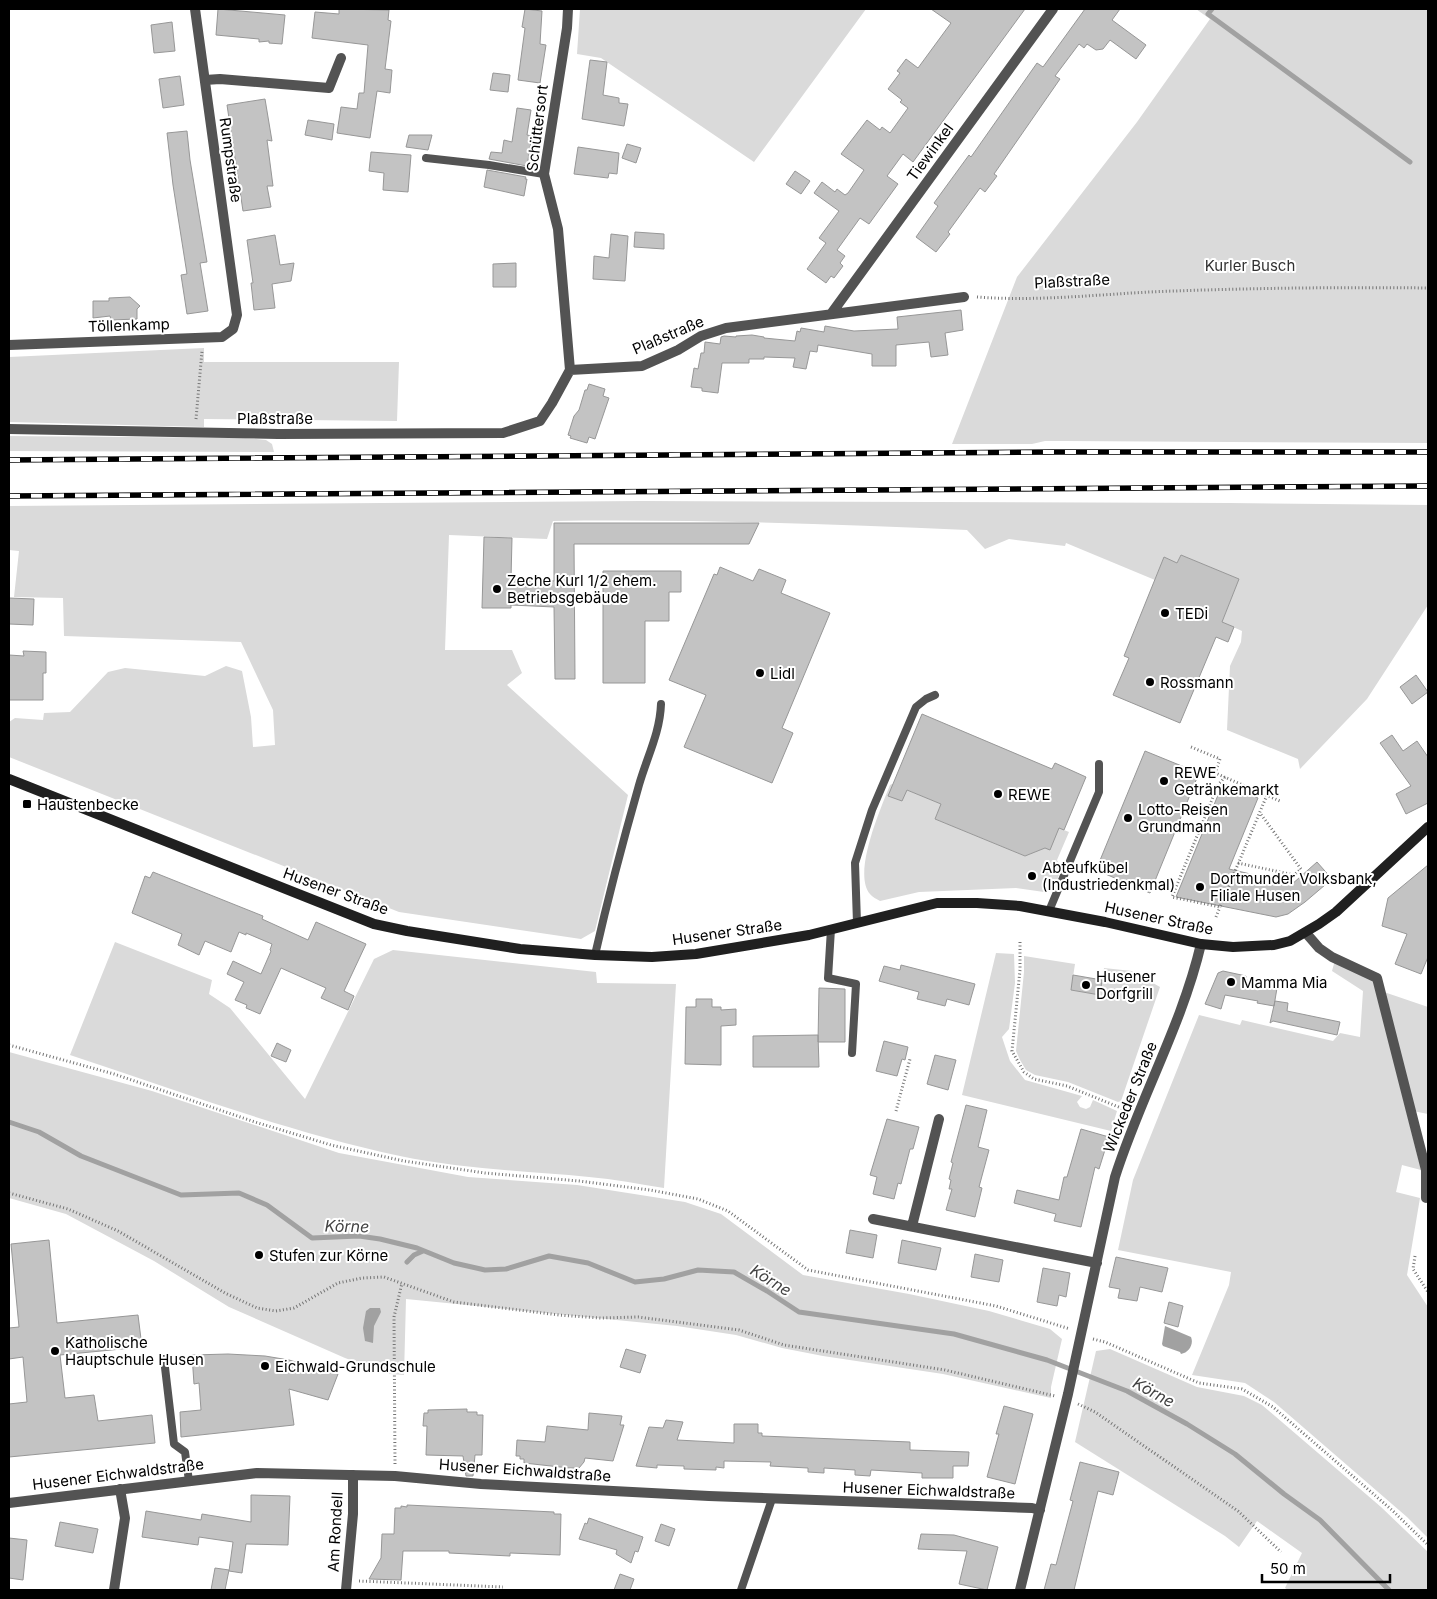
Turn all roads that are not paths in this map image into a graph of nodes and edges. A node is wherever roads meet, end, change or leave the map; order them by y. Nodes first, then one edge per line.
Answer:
1 (195, 9) edge
2 (568, 9) edge
3 (1054, 9) edge
4 (341, 58) dead end
5 (205, 80) junction
6 (426, 158) dead end
7 (544, 174) junction
8 (964, 297) road end
9 (831, 314) junction
10 (237, 315) joint
11 (9, 345) edge
12 (570, 370) junction
13 (9, 429) edge
14 (935, 695) dead end
15 (661, 704) dead end
16 (1099, 764) dead end
17 (9, 779) edge
18 (1428, 827) edge
19 (1049, 911) junction
20 (858, 923) junction
21 (831, 930) junction
22 (1306, 933) junction
23 (1201, 944) junction
24 (596, 955) junction
25 (852, 1053) dead end
26 (939, 1119) dead end
27 (1426, 1198) dead end
28 (872, 1219) dead end
29 (912, 1226) junction
30 (1097, 1263) junction
31 (164, 1359) dead end
32 (353, 1475) junction
33 (189, 1481) junction
34 (120, 1489) junction
35 (772, 1499) junction
36 (9, 1503) edge
37 (1040, 1510) junction
38 (347, 1585) edge
39 (114, 1590) edge
40 (741, 1590) edge
41 (1020, 1590) edge

1 - 5 street, Rumpstraße
2 - 7 street, Schüttersort
3 - 9 street, Tiewinkel
4 - 5 street
5 - 10 street, Rumpstraße
6 - 7 lane
7 - 12 street, Schüttersort
8 - 9 street, Plaßstraße
9 - 12 street, Plaßstraße
10 - 11 street, Töllenkamp
12 - 13 street, Plaßstraße
14 - 20 lane
15 - 24 lane
16 - 19 lane
17 - 24 street, Husener Straße
18 - 22 street, Husener Straße
19 - 20 street, Husener Straße
19 - 23 street, Husener Straße
20 - 21 street, Husener Straße
21 - 24 street, Husener Straße
21 - 25 lane
22 - 23 street, Husener Straße
22 - 27 street
23 - 30 street, Wickeder Straße
26 - 29 street
28 - 29 street
29 - 30 street
30 - 37 street, Wickeder Straße
31 - 33 lane
32 - 33 street, Husener Eichwaldstraße
32 - 35 street, Husener Eichwaldstraße
32 - 38 street, Am Rondell
33 - 34 street, Husener Eichwaldstraße
34 - 36 street, Husener Eichwaldstraße
34 - 39 street
35 - 37 street, Husener Eichwaldstraße
35 - 40 lane
37 - 41 street, Wickeder Straße

